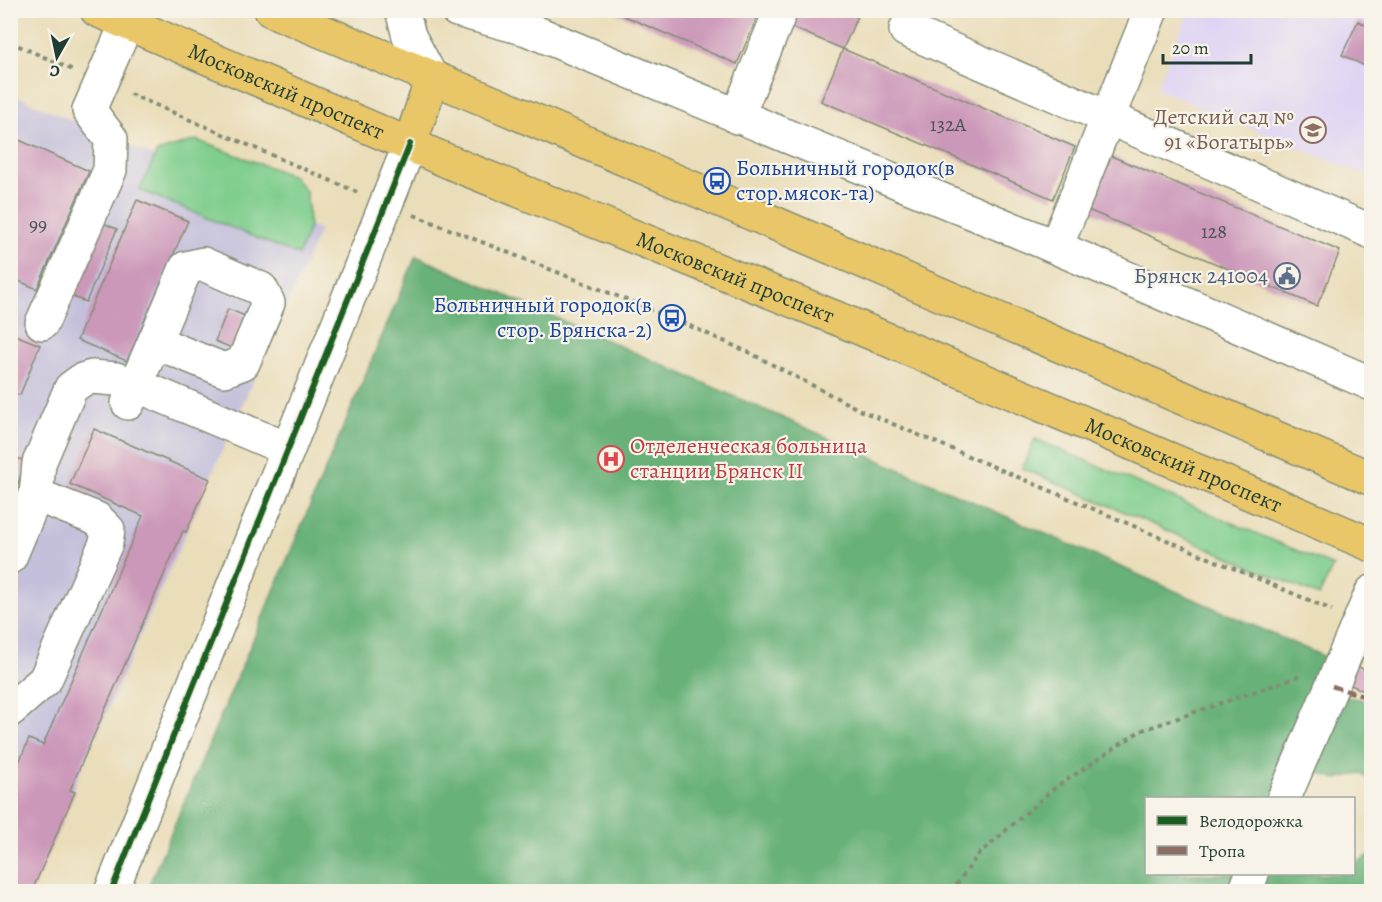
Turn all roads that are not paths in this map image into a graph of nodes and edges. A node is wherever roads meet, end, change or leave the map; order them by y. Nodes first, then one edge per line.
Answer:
1 (97, 10) edge
2 (272, 10) edge
3 (402, 10) edge
4 (457, 10) edge
5 (781, 10) edge
6 (914, 10) edge
7 (1151, 10) edge
8 (127, 23) junction
9 (432, 78) junction
10 (737, 117) junction
11 (1108, 118) junction
12 (410, 144) junction
13 (1371, 232) edge
14 (1056, 247) junction
15 (42, 323) dead end
16 (155, 342) dead end
17 (1368, 373) edge
18 (132, 394) junction
19 (283, 458) junction
20 (1371, 479) edge
21 (36, 495) junction
22 (1371, 544) edge
23 (10, 557) edge
24 (1371, 592) edge
25 (10, 710) edge
26 (1284, 797) edge
27 (1251, 875) edge
28 (111, 891) edge
29 (1245, 891) edge

1 - 8 main road, Московский проспект
2 - 9 main road
3 - 9 street
4 - 10 street
5 - 10 street
6 - 11 street
7 - 11 street
8 - 12 main road, Московский проспект
8 - 15 street
9 - 12 main road
9 - 20 main road
10 - 14 street
11 - 13 street
11 - 14 street
12 - 19 street
12 - 22 main road, Московский проспект
14 - 17 street
16 - 18 street
18 - 19 street
18 - 21 street
19 - 28 street
21 - 23 street
21 - 25 street
24 - 26 street
27 - 29 street

